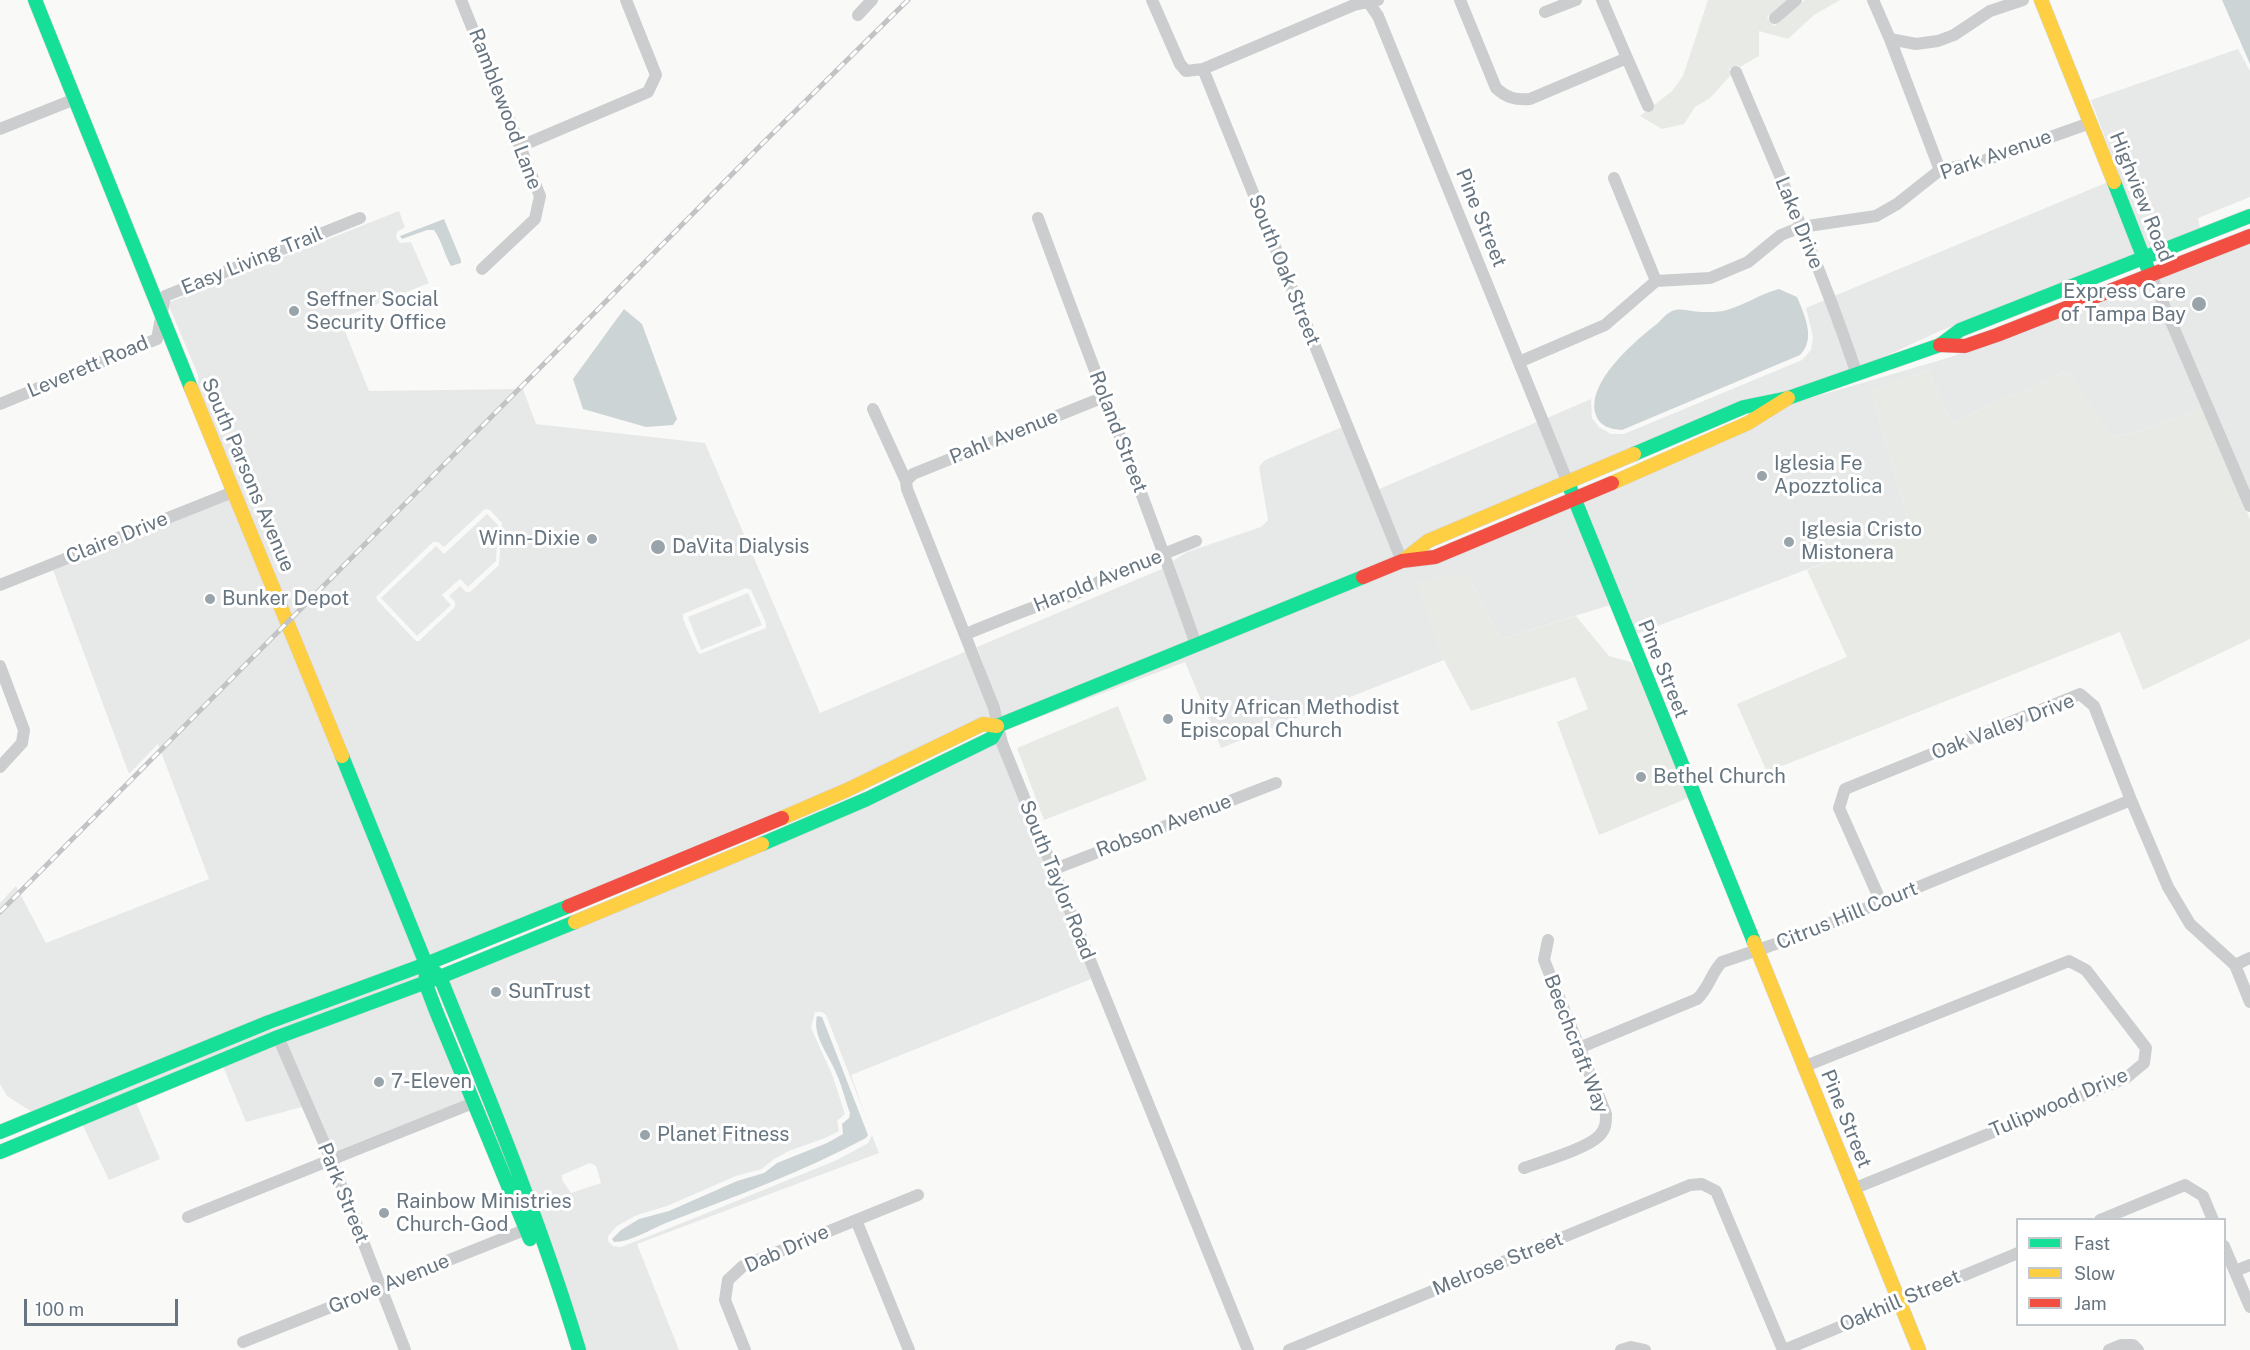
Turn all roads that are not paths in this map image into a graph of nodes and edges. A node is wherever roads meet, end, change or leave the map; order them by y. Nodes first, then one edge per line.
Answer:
1 (34, 0) edge
2 (461, 0) edge
3 (626, 0) edge
4 (873, 0) edge
5 (1152, 0) edge
6 (1460, 0) edge
7 (1576, 0) edge
8 (1602, 0) edge
9 (1796, 0) edge
10 (1873, 0) edge
11 (2023, 0) edge
12 (2041, 0) edge
13 (1374, 2) edge
14 (1545, 12) dead end
15 (858, 15) dead end
16 (1775, 18) dead end
17 (1890, 39) junction
18 (1627, 58) junction
19 (1203, 69) junction
20 (1736, 72) dead end
21 (75, 99) junction
22 (1647, 106) dead end
23 (2091, 123) junction
24 (0, 129) edge
25 (521, 147) junction
26 (1940, 170) junction
27 (1614, 178) dead end
28 (2250, 216) edge
29 (360, 218) dead end
30 (1038, 218) dead end
31 (1801, 227) junction
32 (2250, 236) edge
33 (2144, 259) junction
34 (482, 269) dead end
35 (2151, 275) junction
36 (1656, 281) junction
37 (162, 319) junction
38 (1940, 345) junction
39 (1519, 362) junction
40 (1857, 375) junction
41 (1104, 397) junction
42 (1788, 398) junction
43 (0, 404) edge
44 (873, 409) dead end
45 (906, 481) junction
46 (1568, 483) junction
47 (233, 492) junction
48 (1574, 499) junction
49 (2250, 506) edge
50 (1197, 541) dead end
51 (1165, 553) junction
52 (1402, 561) junction
53 (0, 585) edge
54 (966, 634) junction
55 (1196, 645) junction
56 (0, 666) edge
57 (999, 726) junction
58 (0, 767) edge
59 (1276, 783) dead end
60 (2131, 800) junction
61 (1053, 870) junction
62 (1881, 902) junction
63 (1548, 940) dead end
64 (1756, 952) junction
65 (2250, 958) edge
66 (426, 964) junction
67 (2235, 965) junction
68 (440, 977) junction
69 (425, 982) junction
70 (2250, 1002) edge
71 (278, 1037) junction
72 (1579, 1048) junction
73 (1803, 1067) junction
74 (472, 1103) junction
75 (0, 1132) edge
76 (0, 1152) edge
77 (331, 1159) junction
78 (1524, 1168) dead end
79 (1709, 1186) joint
80 (1853, 1189) junction
81 (918, 1195) dead end
82 (188, 1217) dead end
83 (2105, 1218) edge
84 (2212, 1218) edge
85 (856, 1220) junction
86 (531, 1227) junction
87 (2226, 1251) edge
88 (2016, 1254) edge
89 (2250, 1265) edge
90 (2235, 1271) junction
91 (380, 1287) junction
92 (1898, 1301) junction
93 (2250, 1307) edge
94 (243, 1342) dead end
95 (405, 1350) edge
96 (578, 1350) edge
97 (745, 1350) edge
98 (909, 1350) edge
99 (1248, 1350) edge
100 (1289, 1350) edge
101 (1621, 1350) edge
102 (1646, 1350) edge
103 (1783, 1350) edge
104 (1919, 1350) edge
105 (2109, 1350) edge
106 (2138, 1350) edge

1 - 21 main road, South Parsons Avenue
2 - 25 street, Ramblewood Lane
3 - 25 street
4 - 15 street
5 - 19 street
6 - 18 street
7 - 14 street
8 - 18 street
9 - 16 street
10 - 17 street
11 - 17 street
12 - 23 main road, Highview Road
13 - 19 street
13 - 39 street, Pine Street
17 - 26 street
18 - 22 street
19 - 52 street, South Oak Street
20 - 31 street, Lake Drive
21 - 24 street
21 - 37 main road, South Parsons Avenue
23 - 26 street, Park Avenue
23 - 33 main road, Highview Road
25 - 34 street, Ramblewood Lane
26 - 31 street, Park Avenue
27 - 36 street
28 - 33 main road
29 - 37 street, Easy Living Trail
30 - 41 street, Roland Street
31 - 36 street, Park Avenue
31 - 40 street, Lake Drive
32 - 35 main road
33 - 35 main road, Highview Road
33 - 38 main road
35 - 38 main road
35 - 49 street, Highview Road
36 - 39 street
37 - 43 street, Leverett Road
37 - 47 main road, South Parsons Avenue
38 - 40 main road
39 - 46 street, Pine Street
40 - 42 main road
41 - 45 street, Pahl Avenue
41 - 51 street, Roland Street
42 - 46 main road
42 - 48 main road
44 - 45 street, South Taylor Road
45 - 54 street, South Taylor Road
46 - 48 main road, Pine Street
46 - 52 main road
47 - 53 street, Claire Drive
47 - 66 main road, South Parsons Avenue
48 - 52 main road
48 - 64 main road, Pine Street
50 - 51 street, Harold Avenue
51 - 54 street, Harold Avenue
51 - 55 street, Roland Street
52 - 55 main road
54 - 57 street, South Taylor Road
55 - 57 main road
56 - 58 street
57 - 61 street, South Taylor Road
57 - 66 main road
57 - 68 main road
59 - 61 street, Robson Avenue
60 - 62 street, Citrus Hill Court
60 - 62 street, Oak Valley Drive
60 - 67 street, Oak Valley Drive
61 - 99 street, South Taylor Road
62 - 64 street, Citrus Hill Court
63 - 72 street, Beechcraft Way
64 - 72 street, Citrus Hill Court
64 - 73 main road, Pine Street
65 - 67 street
66 - 68 main road, South Parsons Avenue
66 - 69 main road, South Parsons Avenue
66 - 75 main road
67 - 70 street, Oak Valley Drive
68 - 69 main road
68 - 86 main road, South Parsons Avenue
69 - 71 main road
69 - 74 main road, South Parsons Avenue
71 - 76 main road
71 - 77 street, Park Street
72 - 78 street, Beechcraft Way
73 - 80 main road, Pine Street
73 - 80 street, Tulipwood Drive
74 - 77 street
74 - 86 main road, South Parsons Avenue
77 - 82 street
77 - 91 street, Park Street
79 - 100 street, Melrose Street
79 - 103 street, Oakhill Street
80 - 92 main road, Pine Street
81 - 85 street, Dab Drive
83 - 84 street
85 - 97 street, Dab Drive
85 - 98 street
86 - 91 street, Grove Avenue
86 - 96 main road, South Parsons Avenue
87 - 90 street
88 - 92 street, Oakhill Street
89 - 90 street
90 - 93 street
91 - 94 street, Grove Avenue
91 - 95 street, Park Street
92 - 103 street, Oakhill Street
92 - 104 main road, Pine Street
101 - 102 street
105 - 106 street

